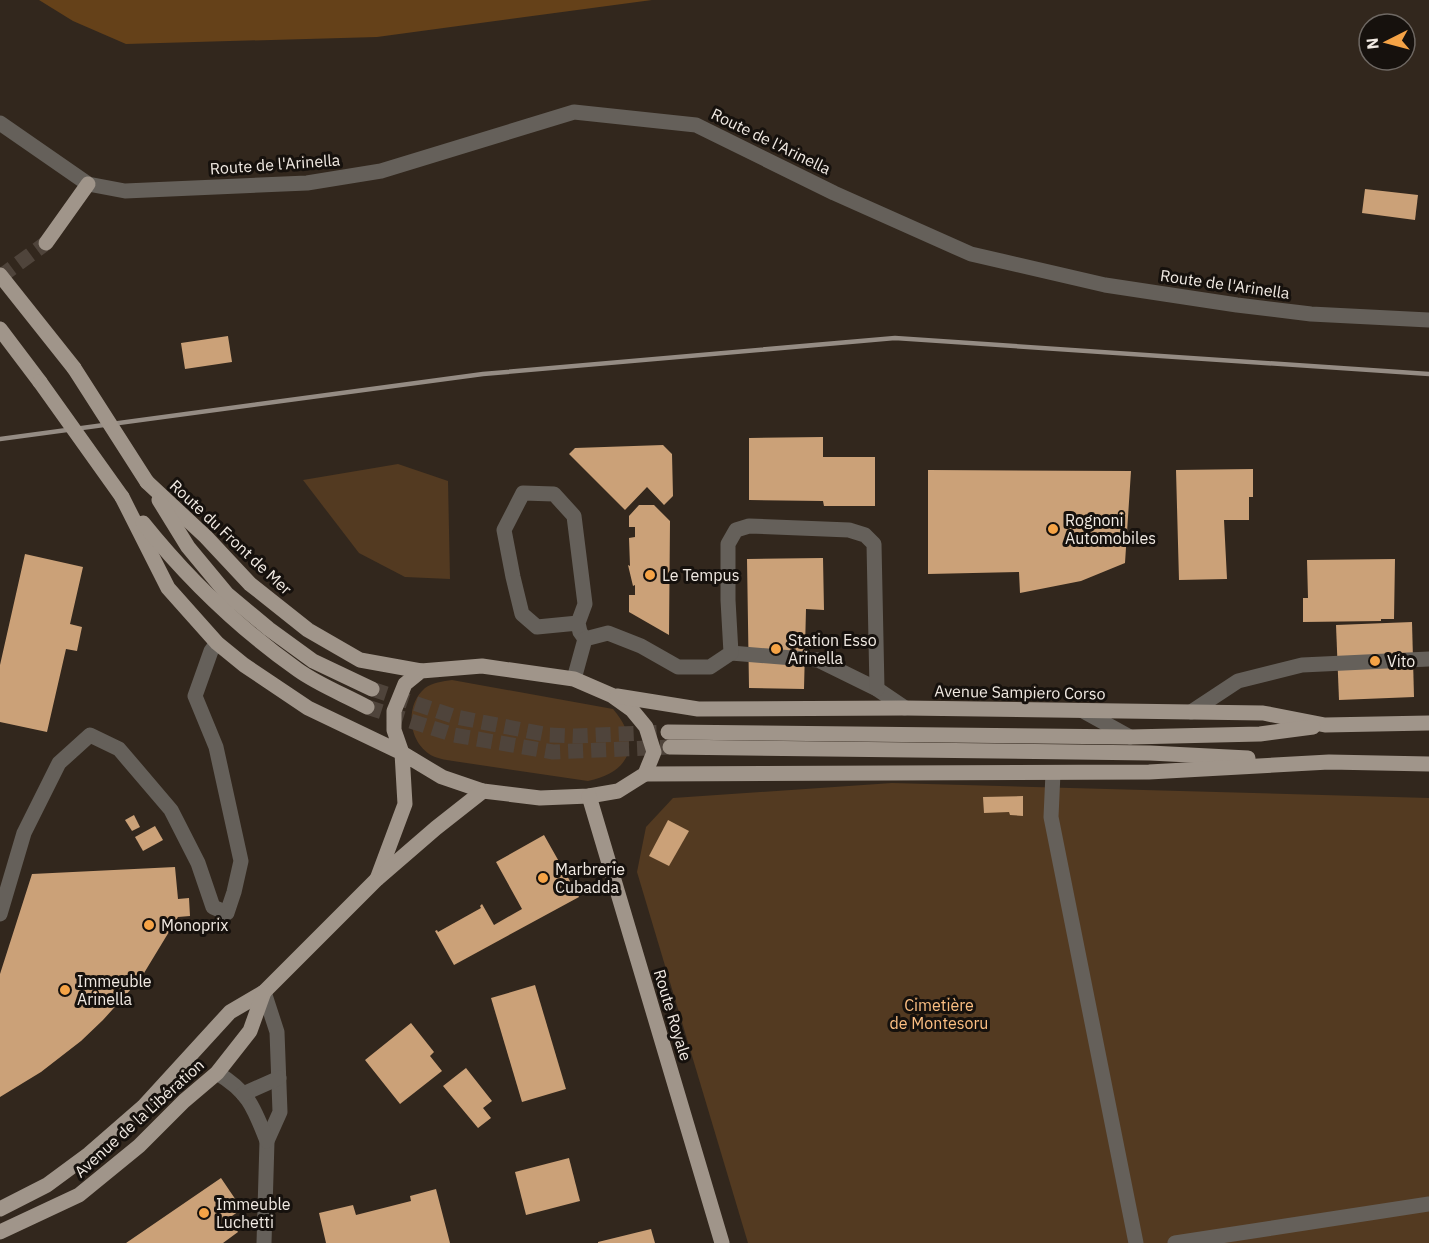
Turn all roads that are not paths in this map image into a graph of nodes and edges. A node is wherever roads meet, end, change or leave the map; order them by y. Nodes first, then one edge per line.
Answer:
1 (0, 123) edge
2 (88, 184) junction
3 (46, 243) tunnel mouth
4 (0, 275) edge
5 (1429, 320) edge
6 (0, 329) edge
7 (147, 482) junction
8 (122, 497) junction
9 (578, 623) junction
10 (585, 639) junction
11 (217, 644) junction
12 (731, 653) junction
13 (1429, 659) edge
14 (421, 671) junction
15 (574, 679) junction
16 (372, 689) tunnel mouth
17 (878, 689) junction
18 (611, 695) junction
19 (367, 707) tunnel mouth
20 (905, 708) junction
21 (1083, 711) junction
22 (1191, 712) junction
23 (1429, 723) edge
24 (1325, 725) junction
25 (1130, 737) junction
26 (402, 753) junction
27 (1329, 762) junction
28 (1429, 764) edge
29 (1053, 773) junction
30 (645, 774) junction
31 (483, 791) junction
32 (589, 796) junction
33 (377, 879) junction
34 (0, 914) edge
35 (264, 992) junction
36 (217, 1073) junction
37 (279, 1078) junction
38 (243, 1094) junction
39 (267, 1141) junction
40 (1429, 1204) edge
41 (0, 1209) edge
42 (0, 1232) edge
43 (264, 1243) edge
44 (722, 1243) edge
45 (1136, 1243) edge
46 (1176, 1243) edge

1 - 2 street, Route de l'Arinella
2 - 3 main road
2 - 5 street, Route de l'Arinella
4 - 7 main road, Route du Front de Mer, bridge
6 - 8 main road, bridge
7 - 14 main road, Route du Front de Mer
7 - 16 main road, Route du Front de Mer
8 - 11 main road
8 - 19 main road
9 - 9 street
9 - 10 street
10 - 12 street
10 - 15 street
11 - 26 main road
11 - 34 street
12 - 17 street
12 - 17 street
13 - 22 street
14 - 15 main road, Route du Front de Mer
14 - 26 main road, Avenue de la Libération
15 - 18 main road, Route du Front de Mer
17 - 20 street
18 - 20 main road, Avenue Sampiero Corso
18 - 30 main road
20 - 21 main road, Avenue Sampiero Corso
21 - 22 main road, Avenue Sampiero Corso
21 - 25 street
22 - 24 main road, Avenue Sampiero Corso
23 - 24 main road, Avenue Sampiero Corso
24 - 25 main road
25 - 27 main road
26 - 31 main road
26 - 33 main road, Avenue de la Libération
27 - 28 main road
27 - 29 main road
29 - 30 main road
29 - 45 street
30 - 32 main road
31 - 32 main road
31 - 33 main road, Avenue de la Libération
32 - 44 main road, Route Royale
33 - 35 main road, Avenue de la Libération
35 - 36 main road, Avenue de la Libération
35 - 37 street
35 - 41 main road, Avenue de la Libération
36 - 38 street
36 - 42 main road, Avenue de la Libération
37 - 38 street
37 - 39 street
38 - 39 street
39 - 43 street
40 - 46 street

